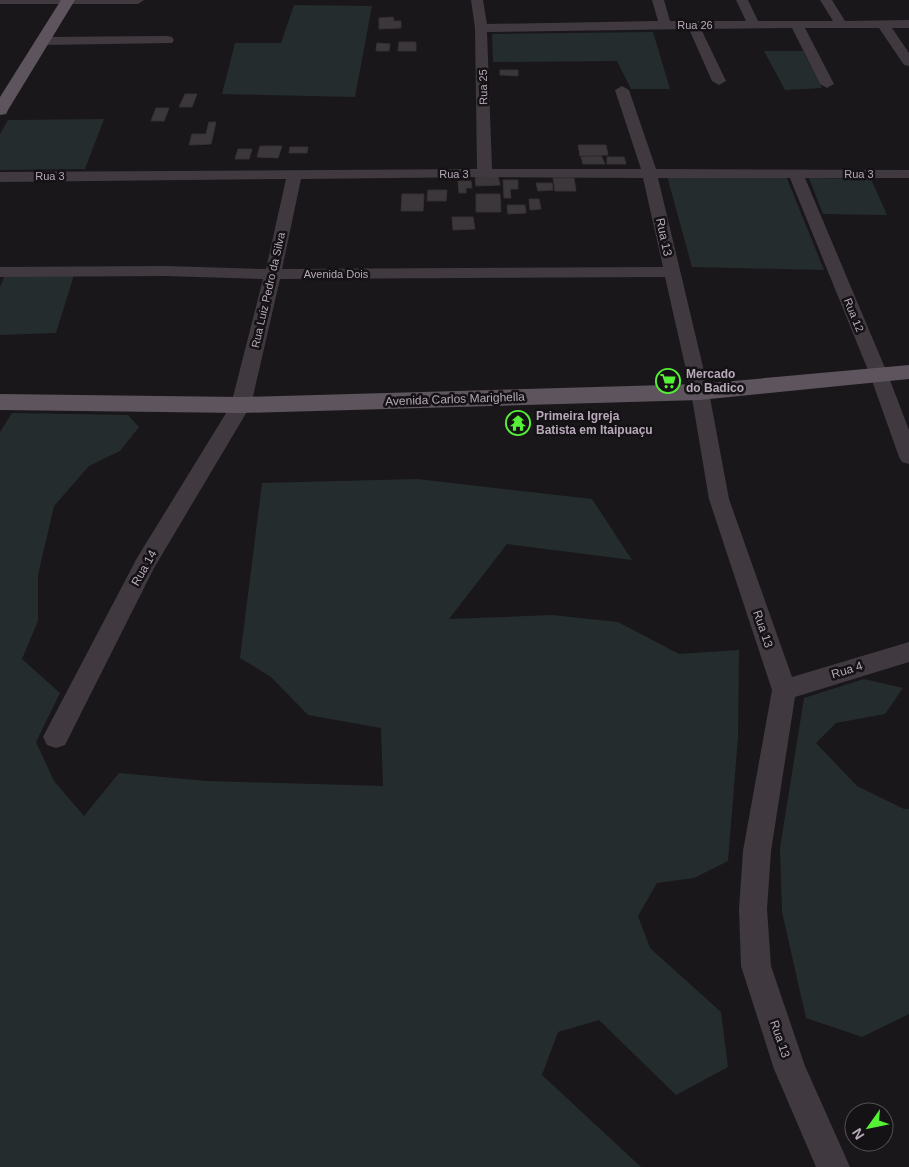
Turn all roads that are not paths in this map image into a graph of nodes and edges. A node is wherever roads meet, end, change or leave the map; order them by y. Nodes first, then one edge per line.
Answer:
1 (0, 0) edge
2 (68, 0) edge
3 (138, 0) edge
4 (477, 0) edge
5 (658, 0) edge
6 (742, 0) edge
7 (826, 0) edge
8 (841, 24) junction
9 (883, 24) junction
10 (909, 24) edge
11 (665, 25) junction
12 (754, 25) junction
13 (797, 25) junction
14 (694, 26) junction
15 (481, 28) junction
16 (168, 40) dead end
17 (43, 41) junction
18 (909, 62) edge
19 (719, 81) dead end
20 (827, 84) dead end
21 (622, 90) dead end
22 (0, 110) edge
23 (485, 173) junction
24 (650, 174) junction
25 (796, 174) junction
26 (909, 174) edge
27 (294, 175) junction
28 (0, 177) edge
29 (0, 260) edge
30 (670, 266) junction
31 (274, 268) junction
32 (0, 272) edge
33 (909, 372) edge
34 (879, 374) junction
35 (700, 392) junction
36 (0, 402) edge
37 (241, 405) junction
38 (909, 458) edge
39 (909, 652) edge
40 (784, 690) junction
41 (56, 737) dead end
42 (833, 1167) edge

1 - 2 street
2 - 3 street
2 - 17 main road
4 - 15 street, Rua 25
5 - 11 street
6 - 12 street
7 - 8 street
8 - 9 street, Rua 26
8 - 13 street, Rua 26
9 - 10 street, Rua 26
9 - 18 street
11 - 14 street, Rua 26
11 - 15 street, Rua 26
12 - 13 street, Rua 26
12 - 14 street, Rua 26
13 - 20 street
14 - 19 street
15 - 23 street, Rua 25
16 - 17 street
17 - 22 main road
21 - 24 street, Rua 13
23 - 24 street, Rua 3
23 - 27 street, Rua 3
24 - 25 street, Rua 3
24 - 30 street, Rua 13
25 - 26 street, Rua 3
25 - 34 street, Rua 12
27 - 28 street, Rua 3
27 - 31 street, Rua Luiz Pedro da Silva
29 - 31 street, Avenida Dois
30 - 31 street, Avenida Dois
30 - 35 street, Rua 13
31 - 32 street, Avenida Dois
31 - 37 street, Rua Luiz Pedro da Silva
33 - 34 main road, Avenida Carlos Marighella
34 - 35 main road, Avenida Carlos Marighella
34 - 38 street, Rua 12
35 - 37 main road, Avenida Carlos Marighella
35 - 40 street, Rua 13
36 - 37 main road, Avenida Carlos Marighella
37 - 41 street, Rua 14
39 - 40 street, Rua 4
40 - 42 street, Rua 13

